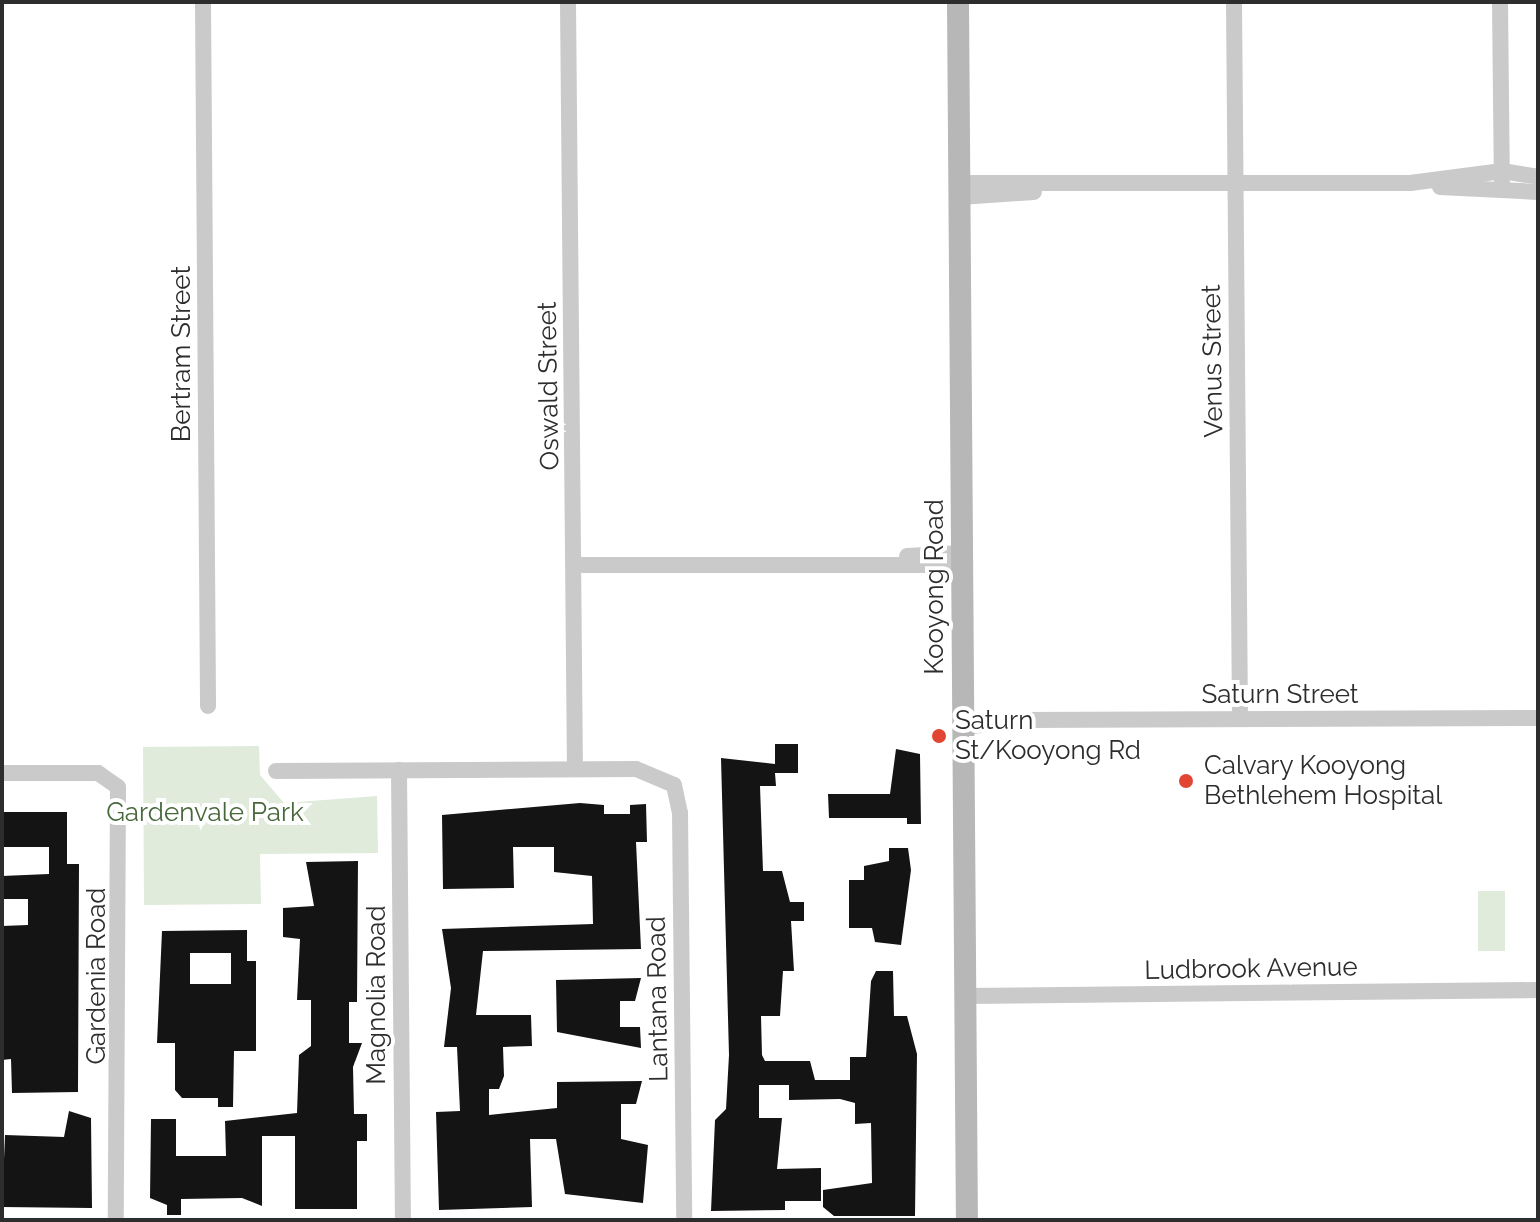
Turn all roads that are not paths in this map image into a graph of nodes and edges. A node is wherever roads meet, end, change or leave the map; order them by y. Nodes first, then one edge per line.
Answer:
1 (203, 2) edge
2 (568, 2) edge
3 (958, 2) edge
4 (1234, 2) edge
5 (1500, 2) edge
6 (1502, 171) junction
7 (1538, 177) edge
8 (1410, 183) junction
9 (1235, 185) junction
10 (1502, 189) junction
11 (960, 190) junction
12 (1538, 192) edge
13 (962, 559) junction
14 (575, 565) junction
15 (208, 706) dead end
16 (1538, 718) edge
17 (1240, 719) junction
18 (964, 721) junction
19 (575, 769) junction
20 (399, 770) junction
21 (276, 771) dead end
22 (2, 773) edge
23 (1538, 990) edge
24 (965, 996) junction
25 (122, 1179) junction
26 (116, 1220) edge
27 (129, 1220) edge
28 (403, 1220) edge
29 (684, 1220) edge
30 (967, 1220) edge

1 - 15 street, Bertram Street
2 - 14 street, Oswald Street
3 - 11 street, Kooyong Road
4 - 9 street, Venus Street
5 - 6 street
6 - 7 street
6 - 8 street
6 - 10 street
8 - 9 street
8 - 10 street
9 - 11 street
9 - 17 street, Venus Street
10 - 12 street
11 - 13 street, Kooyong Road
13 - 14 street
13 - 18 street, Kooyong Road
14 - 19 street, Oswald Street
16 - 17 street, Saturn Street
17 - 18 street, Saturn Street
18 - 24 street, Kooyong Road
19 - 20 street
19 - 29 street, Lantana Road
20 - 21 street
20 - 28 street, Magnolia Road
22 - 25 street, Gardenia Road
23 - 24 street, Ludbrook Avenue
24 - 30 street, Kooyong Road
25 - 26 street, Gardenia Road
25 - 27 street, Gardenia Road

